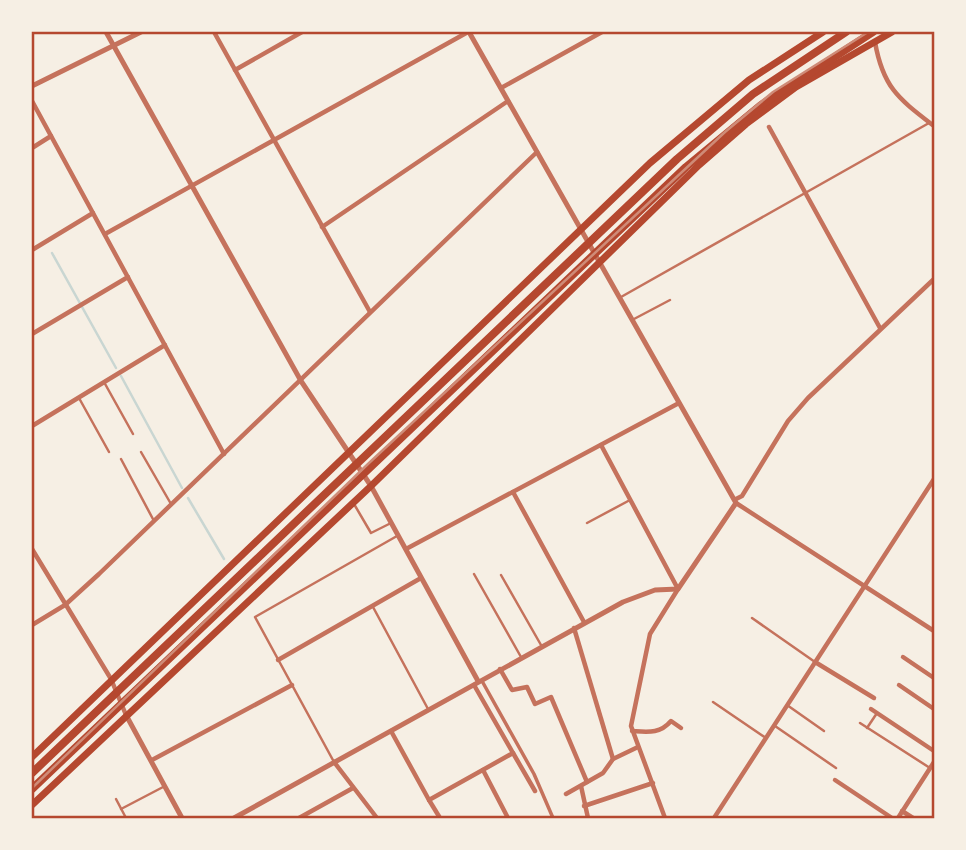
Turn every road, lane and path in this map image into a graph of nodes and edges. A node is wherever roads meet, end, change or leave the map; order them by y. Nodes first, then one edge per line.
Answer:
1 (106, 32) edge
2 (141, 32) edge
3 (214, 32) edge
4 (302, 32) edge
5 (469, 32) edge
6 (602, 32) edge
7 (823, 32) edge
8 (846, 32) edge
9 (873, 32) edge
10 (892, 32) edge
11 (875, 41) junction
12 (114, 46) junction
13 (235, 70) junction
14 (32, 86) edge
15 (501, 88) junction
16 (32, 101) edge
17 (508, 101) junction
18 (932, 125) edge
19 (769, 127) dead end
20 (51, 136) junction
21 (275, 139) junction
22 (32, 148) edge
23 (537, 152) junction
24 (192, 185) junction
25 (805, 192) junction
26 (93, 213) junction
27 (322, 227) junction
28 (581, 230) junction
29 (105, 234) junction
30 (32, 250) edge
31 (599, 260) junction
32 (128, 277) junction
33 (934, 279) edge
34 (621, 297) junction
35 (670, 300) dead end
36 (370, 312) junction
37 (634, 319) junction
38 (880, 328) junction
39 (32, 334) edge
40 (165, 345) junction
41 (301, 380) junction
42 (104, 382) junction
43 (79, 398) junction
44 (681, 402) junction
45 (32, 426) edge
46 (133, 435) dead end
47 (601, 445) junction
48 (109, 452) dead end
49 (141, 452) dead end
50 (347, 452) junction
51 (224, 454) junction
52 (121, 459) dead end
53 (934, 478) edge
54 (371, 486) junction
55 (513, 492) junction
56 (630, 500) junction
57 (736, 501) junction
58 (352, 502) junction
59 (171, 505) junction
60 (154, 521) junction
61 (391, 523) junction
62 (587, 523) dead end
63 (398, 535) junction
64 (32, 549) edge
65 (405, 549) junction
66 (474, 574) dead end
67 (501, 575) dead end
68 (421, 578) junction
69 (865, 584) junction
70 (678, 589) junction
71 (65, 605) junction
72 (372, 606) junction
73 (752, 618) dead end
74 (584, 622) junction
75 (32, 625) edge
76 (574, 628) junction
77 (934, 631) edge
78 (541, 646) junction
79 (521, 657) junction
80 (903, 657) dead end
81 (278, 660) junction
82 (815, 662) junction
83 (500, 669) junction
84 (934, 678) edge
85 (111, 679) junction
86 (477, 681) junction
87 (292, 685) junction
88 (899, 685) dead end
89 (874, 698) dead end
90 (713, 702) dead end
91 (787, 705) junction
92 (428, 709) junction
93 (871, 709) dead end
94 (934, 709) edge
95 (877, 713) junction
96 (127, 715) junction
97 (860, 723) dead end
98 (774, 726) junction
99 (681, 728) dead end
100 (867, 728) junction
101 (391, 730) junction
102 (824, 730) dead end
103 (632, 731) junction
104 (766, 738) junction
105 (638, 747) junction
106 (934, 751) edge
107 (513, 753) junction
108 (32, 757) edge
109 (613, 759) junction
110 (152, 760) junction
111 (334, 762) junction
112 (934, 762) edge
113 (836, 768) dead end
114 (483, 770) junction
115 (929, 770) junction
116 (32, 773) edge
117 (934, 777) edge
118 (835, 779) dead end
119 (587, 782) junction
120 (653, 783) junction
121 (165, 786) junction
122 (580, 786) junction
123 (353, 788) junction
124 (32, 789) edge
125 (535, 791) dead end
126 (566, 794) dead end
127 (116, 799) dead end
128 (429, 800) junction
129 (32, 805) edge
130 (584, 806) junction
131 (121, 809) junction
132 (902, 811) junction
133 (126, 818) edge
134 (182, 818) edge
135 (234, 818) edge
136 (299, 818) edge
137 (377, 818) edge
138 (440, 818) edge
139 (508, 818) edge
140 (553, 818) edge
141 (588, 818) edge
142 (665, 818) edge
143 (714, 818) edge
144 (892, 818) edge
145 (898, 818) edge
146 (913, 818) edge

1 - 12 street
2 - 12 street
3 - 13 street
4 - 13 street
5 - 15 street
5 - 21 street
6 - 15 street
7 - 28 highway
8 - 116 highway
9 - 124 highway
10 - 11 highway
11 - 18 street
11 - 31 highway
12 - 14 street
12 - 24 street
13 - 21 street
15 - 17 street
16 - 20 street
17 - 23 street
17 - 27 street
18 - 25 lane
19 - 25 street
20 - 22 street
20 - 26 street
21 - 24 street
21 - 27 street
23 - 28 street
23 - 36 street
24 - 29 street
24 - 41 street
25 - 34 lane
25 - 38 street
26 - 29 street
26 - 30 street
27 - 36 street
28 - 31 street
28 - 50 highway
29 - 32 street
31 - 34 street
31 - 54 highway
32 - 39 street
32 - 40 street
33 - 38 street
34 - 37 street
35 - 37 lane
36 - 41 street
37 - 44 street
38 - 57 street
40 - 42 street
40 - 51 street
41 - 50 street
41 - 51 street
42 - 43 street
42 - 46 lane
43 - 45 street
43 - 48 lane
44 - 47 street
44 - 57 street
47 - 55 street
47 - 56 street
49 - 59 lane
50 - 54 street
50 - 85 highway
51 - 59 street
52 - 60 lane
53 - 69 street
54 - 58 highway
54 - 61 street
55 - 65 street
55 - 74 street
56 - 62 lane
56 - 70 street
57 - 69 street
57 - 70 street
58 - 61 lane
58 - 96 highway
59 - 60 street
60 - 71 street
61 - 63 street
63 - 65 street
63 - 81 lane
64 - 71 street
65 - 68 street
66 - 79 lane
67 - 78 lane
68 - 72 street
68 - 86 street
69 - 77 street
69 - 82 street
70 - 74 street
70 - 103 street
71 - 75 street
71 - 85 street
72 - 81 street
72 - 92 lane
73 - 82 lane
74 - 76 street
76 - 78 street
76 - 109 street
78 - 79 street
79 - 83 street
80 - 84 street
81 - 87 lane
82 - 89 street
82 - 91 street
83 - 86 street
83 - 119 street
85 - 96 street
85 - 108 highway
86 - 92 street
86 - 107 street
86 - 140 street
87 - 110 street
87 - 111 lane
88 - 94 street
90 - 104 lane
91 - 98 street
91 - 102 lane
92 - 101 street
93 - 95 street
95 - 100 lane
95 - 106 street
96 - 110 street
96 - 129 highway
97 - 100 lane
98 - 104 street
98 - 113 lane
99 - 103 street
100 - 115 lane
101 - 111 street
101 - 128 street
103 - 105 street
104 - 143 street
105 - 109 street
105 - 120 street
107 - 114 street
107 - 125 street
109 - 119 street
110 - 121 street
111 - 123 street
111 - 135 street
112 - 115 street
114 - 128 street
114 - 139 street
115 - 117 street
115 - 132 street
118 - 144 street
119 - 122 street
120 - 130 street
120 - 142 street
121 - 131 lane
121 - 134 street
122 - 126 street
122 - 130 street
123 - 136 street
123 - 137 street
127 - 131 lane
128 - 138 street
130 - 141 street
131 - 133 lane
132 - 145 street
132 - 146 street

